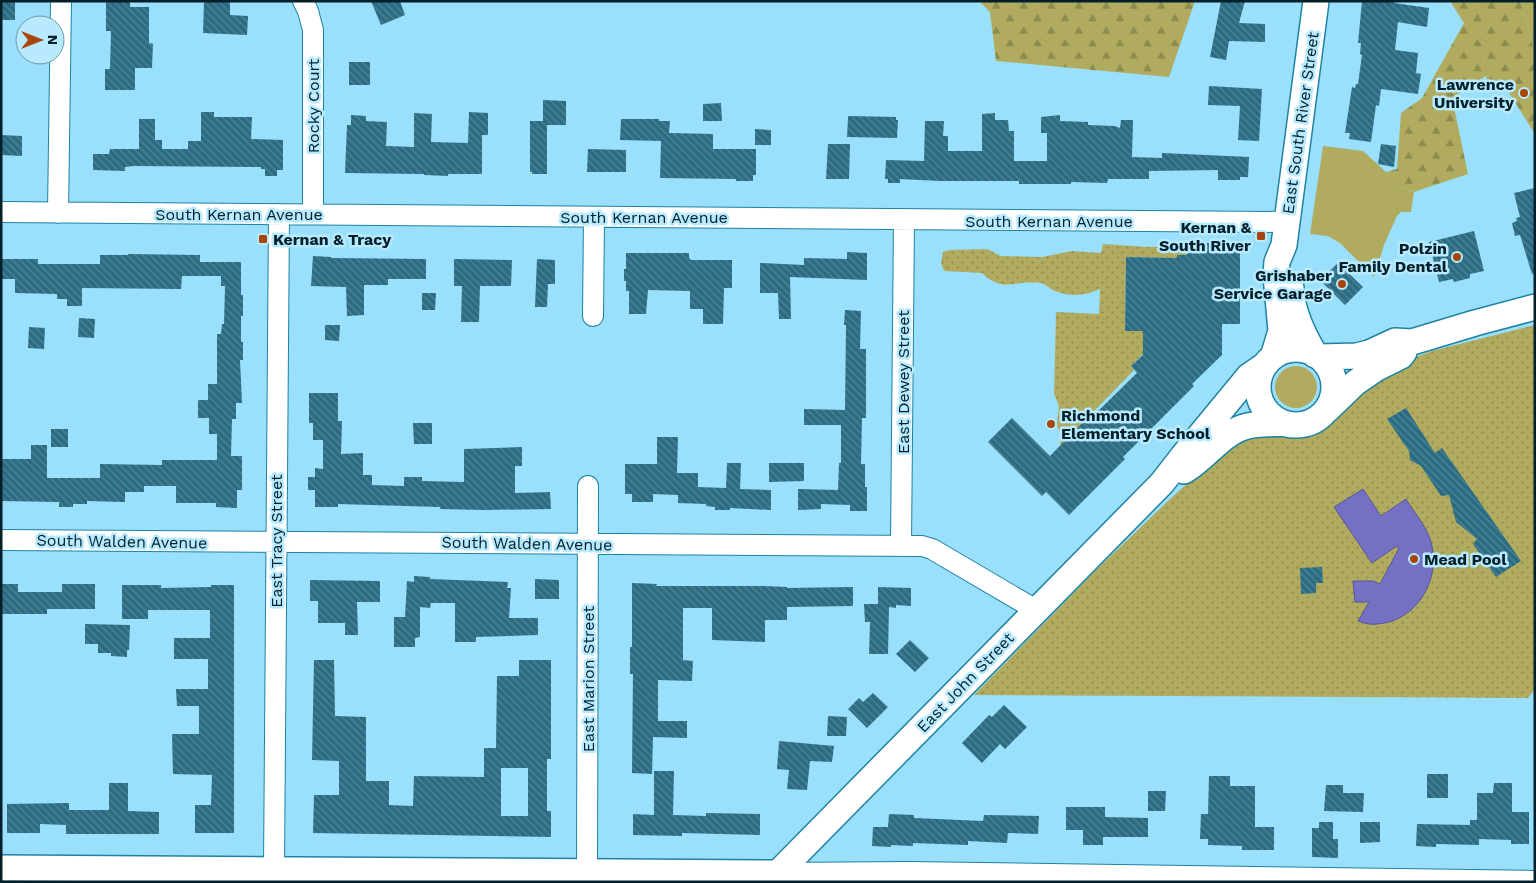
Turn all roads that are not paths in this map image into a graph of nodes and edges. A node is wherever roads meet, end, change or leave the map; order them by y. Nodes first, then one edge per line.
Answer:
1 (60, 1) edge
2 (303, 1) edge
3 (1316, 1) edge
4 (1, 212) edge
5 (58, 213) junction
6 (314, 213) junction
7 (279, 214) junction
8 (594, 217) junction
9 (904, 219) junction
10 (1285, 234) junction
11 (1535, 307) edge
12 (593, 316) dead end
13 (1412, 342) junction
14 (1317, 356) junction
15 (1269, 361) junction
16 (1326, 410) junction
17 (1284, 423) junction
18 (1162, 483) junction
19 (588, 486) dead end
20 (1, 540) edge
21 (276, 542) junction
22 (589, 544) junction
23 (901, 545) junction
24 (1036, 610) junction
25 (1, 868) edge
26 (274, 869) junction
27 (587, 872) junction
28 (773, 878) edge
29 (1535, 881) edge

1 - 5 street
2 - 6 street, Rocky Court
3 - 10 street, East South River Street
4 - 5 street, South Kernan Avenue
5 - 7 street, South Kernan Avenue
6 - 7 street, South Kernan Avenue
6 - 8 street, South Kernan Avenue
7 - 21 street, East Tracy Street
8 - 9 street, South Kernan Avenue
8 - 12 street
9 - 10 street, South Kernan Avenue
9 - 23 street, East Dewey Street
10 - 14 street, East South River Street
10 - 15 street, East South River Street
11 - 13 street
13 - 14 street
13 - 16 street
14 - 15 street
14 - 16 street
15 - 17 street
15 - 18 street, East John Street
16 - 17 street
17 - 18 street, East John Street
18 - 24 street, East John Street
19 - 22 street, East Marion Street
20 - 21 street, South Walden Avenue
21 - 22 street, South Walden Avenue
21 - 26 street, East Tracy Street
22 - 23 street, South Walden Avenue
22 - 27 street, East Marion Street
23 - 24 street, South Walden Avenue
24 - 28 street, East John Street
25 - 26 street
26 - 27 street
27 - 28 street
28 - 29 street

